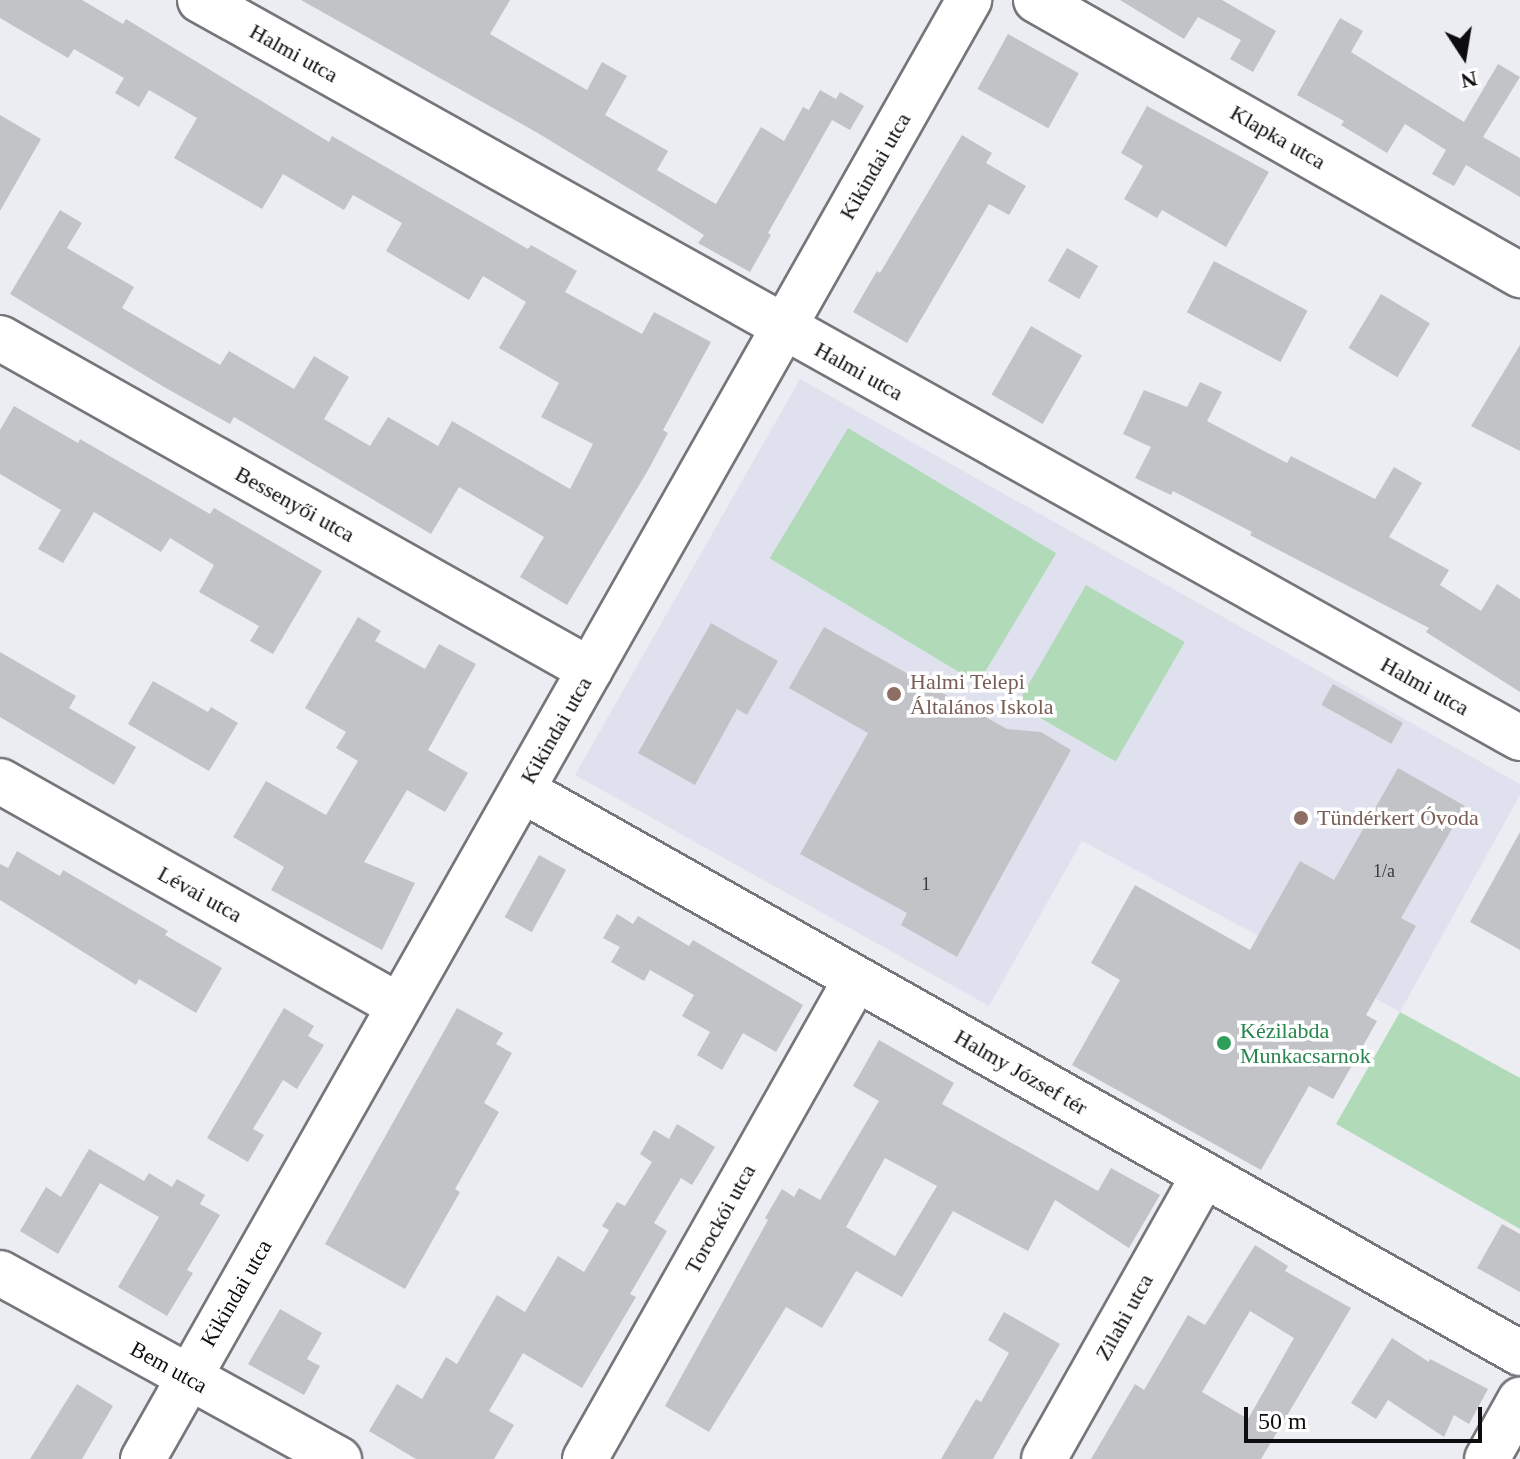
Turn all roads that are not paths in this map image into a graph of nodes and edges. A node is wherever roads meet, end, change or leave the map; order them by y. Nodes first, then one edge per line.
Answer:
1 (200, 0) edge
2 (969, 0) edge
3 (1036, 0) edge
4 (1520, 275) edge
5 (783, 328) junction
6 (0, 338) edge
7 (590, 670) junction
8 (1520, 738) edge
9 (0, 781) edge
10 (522, 790) junction
11 (856, 979) junction
12 (399, 1006) junction
13 (1204, 1175) junction
14 (0, 1273) edge
15 (1520, 1353) edge
16 (188, 1378) junction
17 (1520, 1400) edge
18 (143, 1459) edge
19 (339, 1459) edge
20 (585, 1459) edge
21 (1044, 1459) edge
22 (1487, 1459) edge

1 - 5 street, Halmi utca
2 - 5 street, Kikindai utca
3 - 4 street, Klapka utca
5 - 7 street, Kikindai utca
5 - 8 street, Halmi utca
6 - 7 street, Bessenyői utca
7 - 10 street, Kikindai utca
9 - 12 street, Lévai utca
10 - 11 street, Halmy József tér
10 - 12 street, Kikindai utca
11 - 13 street, Halmy József tér
11 - 20 street, Torockói utca
12 - 16 street, Kikindai utca
13 - 15 street, Halmy József tér
13 - 21 street, Zilahi utca
14 - 16 street, Bem utca
16 - 18 street, Kikindai utca
16 - 19 street, Bem utca
17 - 22 street

